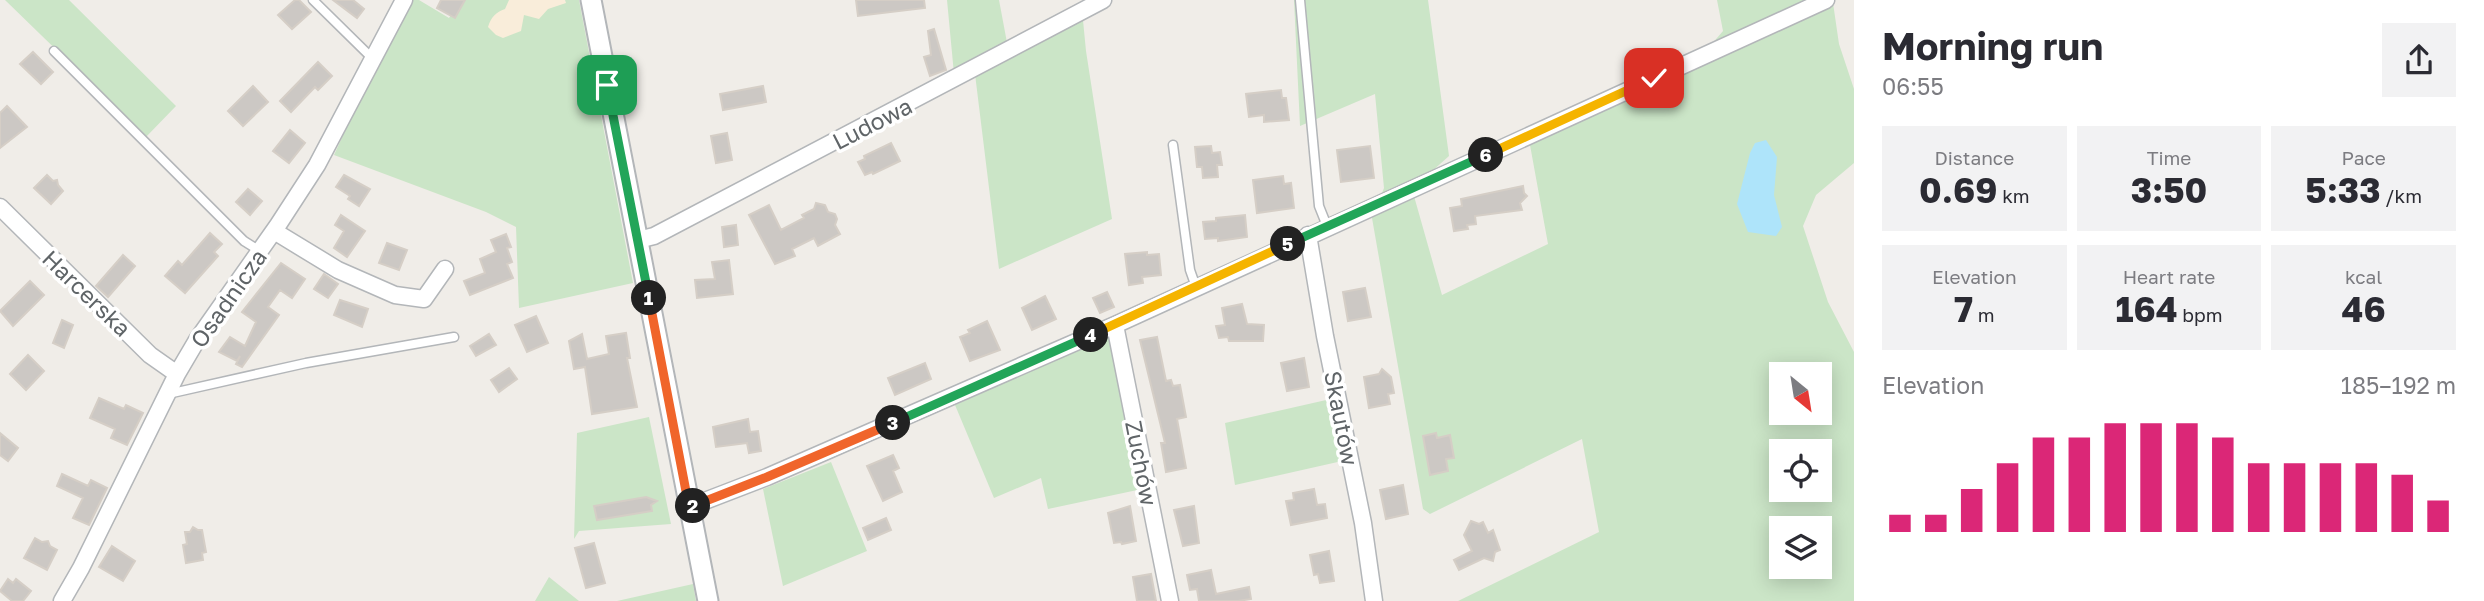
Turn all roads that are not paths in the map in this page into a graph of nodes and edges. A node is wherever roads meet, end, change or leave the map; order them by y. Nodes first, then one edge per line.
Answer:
1 (313, 0) edge
2 (404, 0) edge
3 (591, 0) edge
4 (1103, 0) edge
5 (1300, 0) edge
6 (1826, 0) edge
7 (54, 51) dead end
8 (373, 60) junction
9 (1173, 145) dead end
10 (0, 207) edge
11 (1326, 226) junction
12 (274, 231) junction
13 (1308, 235) junction
14 (638, 240) junction
15 (260, 251) junction
16 (445, 269) dead end
17 (1196, 287) junction
18 (1115, 325) junction
19 (454, 337) dead end
20 (177, 374) junction
21 (167, 394) junction
22 (689, 507) junction
23 (62, 601) edge
24 (708, 601) edge
25 (1170, 601) edge
26 (1374, 601) edge

1 - 8 lane
2 - 8 street, Osadnicza
3 - 14 street
4 - 14 street, Ludowa
5 - 11 lane
6 - 11 street
7 - 15 lane
8 - 12 street, Osadnicza
9 - 17 lane
10 - 20 street, Harcerska
11 - 13 street
12 - 15 street, Osadnicza
12 - 16 street
13 - 17 street
13 - 26 street, Skautów
14 - 22 street
15 - 20 street, Osadnicza
17 - 18 street
18 - 22 street
18 - 25 street, Zuchów
19 - 21 lane
20 - 21 street, Osadnicza
21 - 23 street, Osadnicza
22 - 24 street

